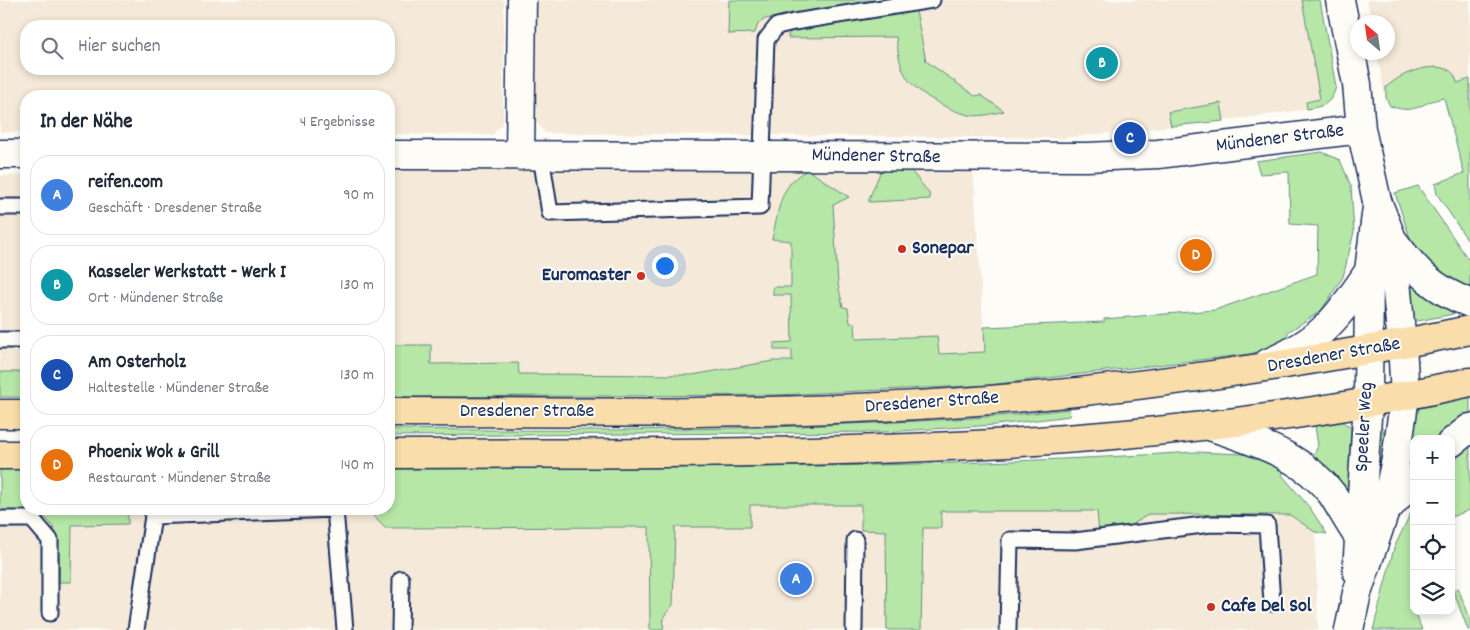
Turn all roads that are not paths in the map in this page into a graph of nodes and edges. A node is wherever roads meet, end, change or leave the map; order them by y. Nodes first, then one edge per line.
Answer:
1 (522, 0) edge
2 (932, 0) edge
3 (1340, 0) edge
4 (1361, 129) junction
5 (0, 154) edge
6 (20, 154) edge
7 (395, 156) edge
8 (531, 156) junction
9 (762, 156) junction
10 (1377, 201) junction
11 (0, 207) edge
12 (20, 207) edge
13 (1392, 240) junction
14 (1369, 271) junction
15 (1470, 303) edge
16 (1470, 330) edge
17 (0, 340) edge
18 (20, 340) edge
19 (1402, 344) junction
20 (1369, 349) junction
21 (1252, 370) junction
22 (1470, 382) edge
23 (1404, 396) junction
24 (1368, 402) junction
25 (395, 412) edge
26 (0, 414) edge
27 (20, 414) edge
28 (1207, 425) junction
29 (1470, 428) edge
30 (1455, 440) edge
31 (395, 454) edge
32 (0, 455) edge
33 (20, 455) edge
34 (1412, 480) edge
35 (1385, 511) junction
36 (179, 515) edge
37 (335, 515) edge
38 (0, 518) edge
39 (1358, 536) junction
40 (855, 540) dead end
41 (401, 579) dead end
42 (1357, 593) junction
43 (1272, 604) dead end
44 (50, 613) dead end
45 (136, 630) edge
46 (345, 630) edge
47 (400, 630) edge
48 (854, 630) edge
49 (1008, 630) edge
50 (1349, 630) edge

1 - 8 street
2 - 9 lane
3 - 4 street, Speeler Weg
4 - 9 street, Mündener Straße
4 - 10 street, Speeler Weg
5 - 6 street
7 - 8 street, Mündener Straße
8 - 9 street, Mündener Straße
8 - 9 lane
10 - 13 street, Speeler Weg
10 - 14 street, Speeler Weg
11 - 12 lane
13 - 15 street
13 - 19 street, Speeler Weg
14 - 20 street, Speeler Weg
14 - 21 street
16 - 19 main road, Dresdener Straße
17 - 18 lane
19 - 20 main road, Dresdener Straße
19 - 23 street, Speeler Weg
20 - 21 main road, Dresdener Straße
20 - 24 street, Speeler Weg
21 - 25 main road, Dresdener Straße
22 - 23 main road, Dresdener Straße
23 - 24 main road, Dresdener Straße
23 - 35 street, Speeler Weg
24 - 28 main road, Dresdener Straße
24 - 39 street, Speeler Weg
26 - 27 main road
28 - 31 main road, Dresdener Straße
28 - 39 street
29 - 30 street
32 - 33 main road
34 - 35 street
35 - 42 street, Speeler Weg
36 - 45 lane
37 - 46 lane
38 - 44 lane
39 - 42 street, Speeler Weg
40 - 48 lane
41 - 47 lane
42 - 50 street, Speeler Weg
43 - 49 lane

